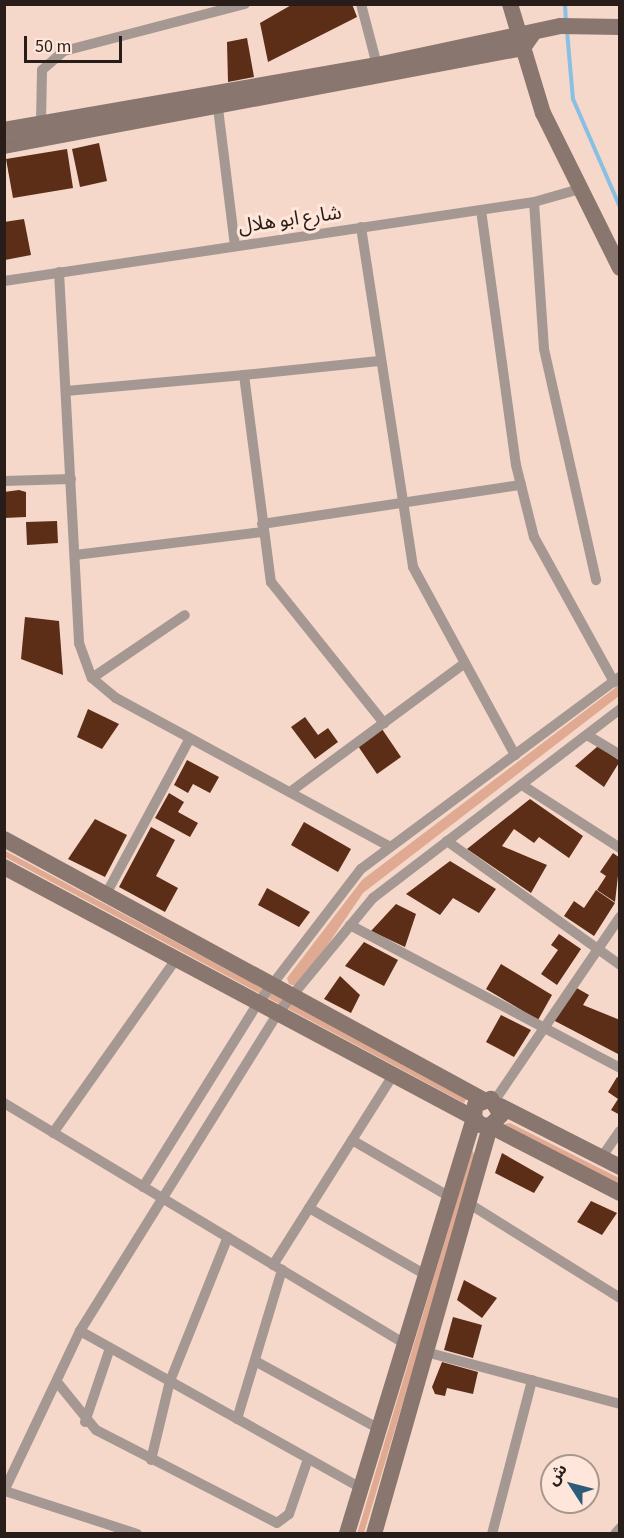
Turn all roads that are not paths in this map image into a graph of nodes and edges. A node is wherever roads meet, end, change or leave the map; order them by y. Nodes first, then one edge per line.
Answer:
1 (245, 4) edge
2 (361, 4) edge
3 (510, 4) edge
4 (620, 27) edge
5 (524, 40) junction
6 (377, 65) junction
7 (218, 108) junction
8 (41, 123) junction
9 (4, 130) edge
10 (4, 146) edge
11 (580, 189) junction
12 (534, 202) junction
13 (481, 210) junction
14 (361, 227) junction
15 (235, 246) junction
16 (620, 268) edge
17 (59, 272) junction
18 (4, 280) edge
19 (379, 361) junction
20 (244, 375) junction
21 (66, 391) junction
22 (71, 479) junction
23 (4, 481) edge
24 (521, 485) junction
25 (402, 503) junction
26 (263, 528) junction
27 (75, 555) junction
28 (596, 580) dead end
29 (184, 615) dead end
30 (465, 663) junction
31 (92, 678) junction
32 (616, 679) edge
33 (620, 710) edge
34 (384, 723) junction
35 (587, 735) junction
36 (190, 738) junction
37 (515, 755) junction
38 (620, 755) edge
39 (522, 785) junction
40 (290, 792) junction
41 (4, 839) edge
42 (447, 841) junction
43 (390, 847) junction
44 (620, 848) edge
45 (4, 867) edge
46 (105, 896) junction
47 (620, 917) edge
48 (350, 925) junction
49 (597, 950) junction
50 (176, 959) junction
51 (620, 965) edge
52 (271, 985) junction
53 (291, 995) junction
54 (258, 1003) junction
55 (277, 1014) junction
56 (543, 1029) junction
57 (620, 1068) edge
58 (393, 1075) junction
59 (492, 1102) junction
60 (4, 1103) edge
61 (474, 1118) junction
62 (490, 1126) junction
63 (620, 1131) edge
64 (53, 1133) junction
65 (352, 1140) junction
66 (601, 1158) junction
67 (620, 1167) edge
68 (143, 1187) junction
69 (620, 1193) edge
70 (450, 1197) junction
71 (163, 1198) junction
72 (468, 1203) junction
73 (309, 1208) junction
74 (228, 1237) junction
75 (278, 1268) junction
76 (426, 1275) junction
77 (620, 1298) edge
78 (80, 1331) junction
79 (405, 1344) junction
80 (110, 1348) junction
81 (426, 1352) junction
82 (255, 1360) junction
83 (532, 1380) junction
84 (170, 1381) junction
85 (57, 1382) junction
86 (620, 1404) edge
87 (237, 1419) junction
88 (85, 1422) junction
89 (379, 1429) junction
90 (309, 1459) junction
91 (151, 1460) junction
92 (361, 1488) junction
93 (5, 1491) edge
94 (620, 1528) edge
95 (137, 1533) edge
96 (347, 1533) edge
97 (374, 1533) edge
98 (492, 1533) edge
99 (615, 1533) edge

1 - 8 street
2 - 6 street
3 - 5 main road
4 - 5 main road
5 - 6 main road
5 - 7 main road
5 - 11 main road
6 - 8 main road
7 - 10 main road
7 - 15 street
8 - 9 main road
11 - 12 street, شارع ابو هلال
11 - 16 main road
12 - 13 street, شارع ابو هلال
12 - 28 street
13 - 14 street, شارع ابو هلال
13 - 24 street
14 - 15 street, شارع ابو هلال
14 - 19 street
15 - 17 street, شارع ابو هلال
17 - 18 street, شارع ابو هلال
17 - 21 street
19 - 20 street
19 - 25 street
20 - 21 street
20 - 26 street
21 - 22 street
22 - 23 street
22 - 27 street
24 - 25 street
24 - 32 street
25 - 26 street
25 - 30 street
26 - 27 street
26 - 34 street
27 - 31 street
29 - 31 street
30 - 34 street
30 - 37 street
31 - 36 street
32 - 37 street
33 - 35 street
34 - 40 street
35 - 38 street
35 - 39 street
36 - 40 street
36 - 46 street
37 - 43 street
39 - 42 street
39 - 44 street
40 - 43 street
41 - 46 main road
42 - 48 street
42 - 49 street
43 - 52 street
45 - 50 main road
46 - 52 main road
47 - 49 street
48 - 53 street
48 - 56 street
49 - 51 street
49 - 56 street
50 - 54 main road
50 - 64 street
52 - 53 main road
52 - 54 street
53 - 55 street
53 - 59 main road
54 - 55 main road
54 - 68 street
55 - 58 main road
55 - 71 street
56 - 57 street
56 - 59 street
58 - 61 main road
58 - 65 street
59 - 61 main road
59 - 62 main road
59 - 66 main road
60 - 64 street
61 - 62 main road
61 - 70 main road
62 - 69 main road
62 - 72 main road
63 - 66 street
64 - 68 street
65 - 70 street
65 - 73 street
66 - 67 main road
68 - 71 street
70 - 76 main road
71 - 74 street
71 - 78 street
72 - 77 street
72 - 81 main road
73 - 75 street
73 - 76 street
74 - 75 street
74 - 84 street
75 - 79 street
75 - 82 street
76 - 79 main road
78 - 80 street
78 - 85 street
79 - 89 main road
80 - 84 street
80 - 88 street
81 - 83 street
81 - 97 main road
82 - 87 street
82 - 89 street
83 - 86 street
83 - 98 street
84 - 87 street
84 - 91 street
85 - 88 street
85 - 93 street
87 - 90 street
88 - 91 street
89 - 92 main road
90 - 91 street
90 - 92 street
92 - 96 main road
93 - 95 street
94 - 99 street

